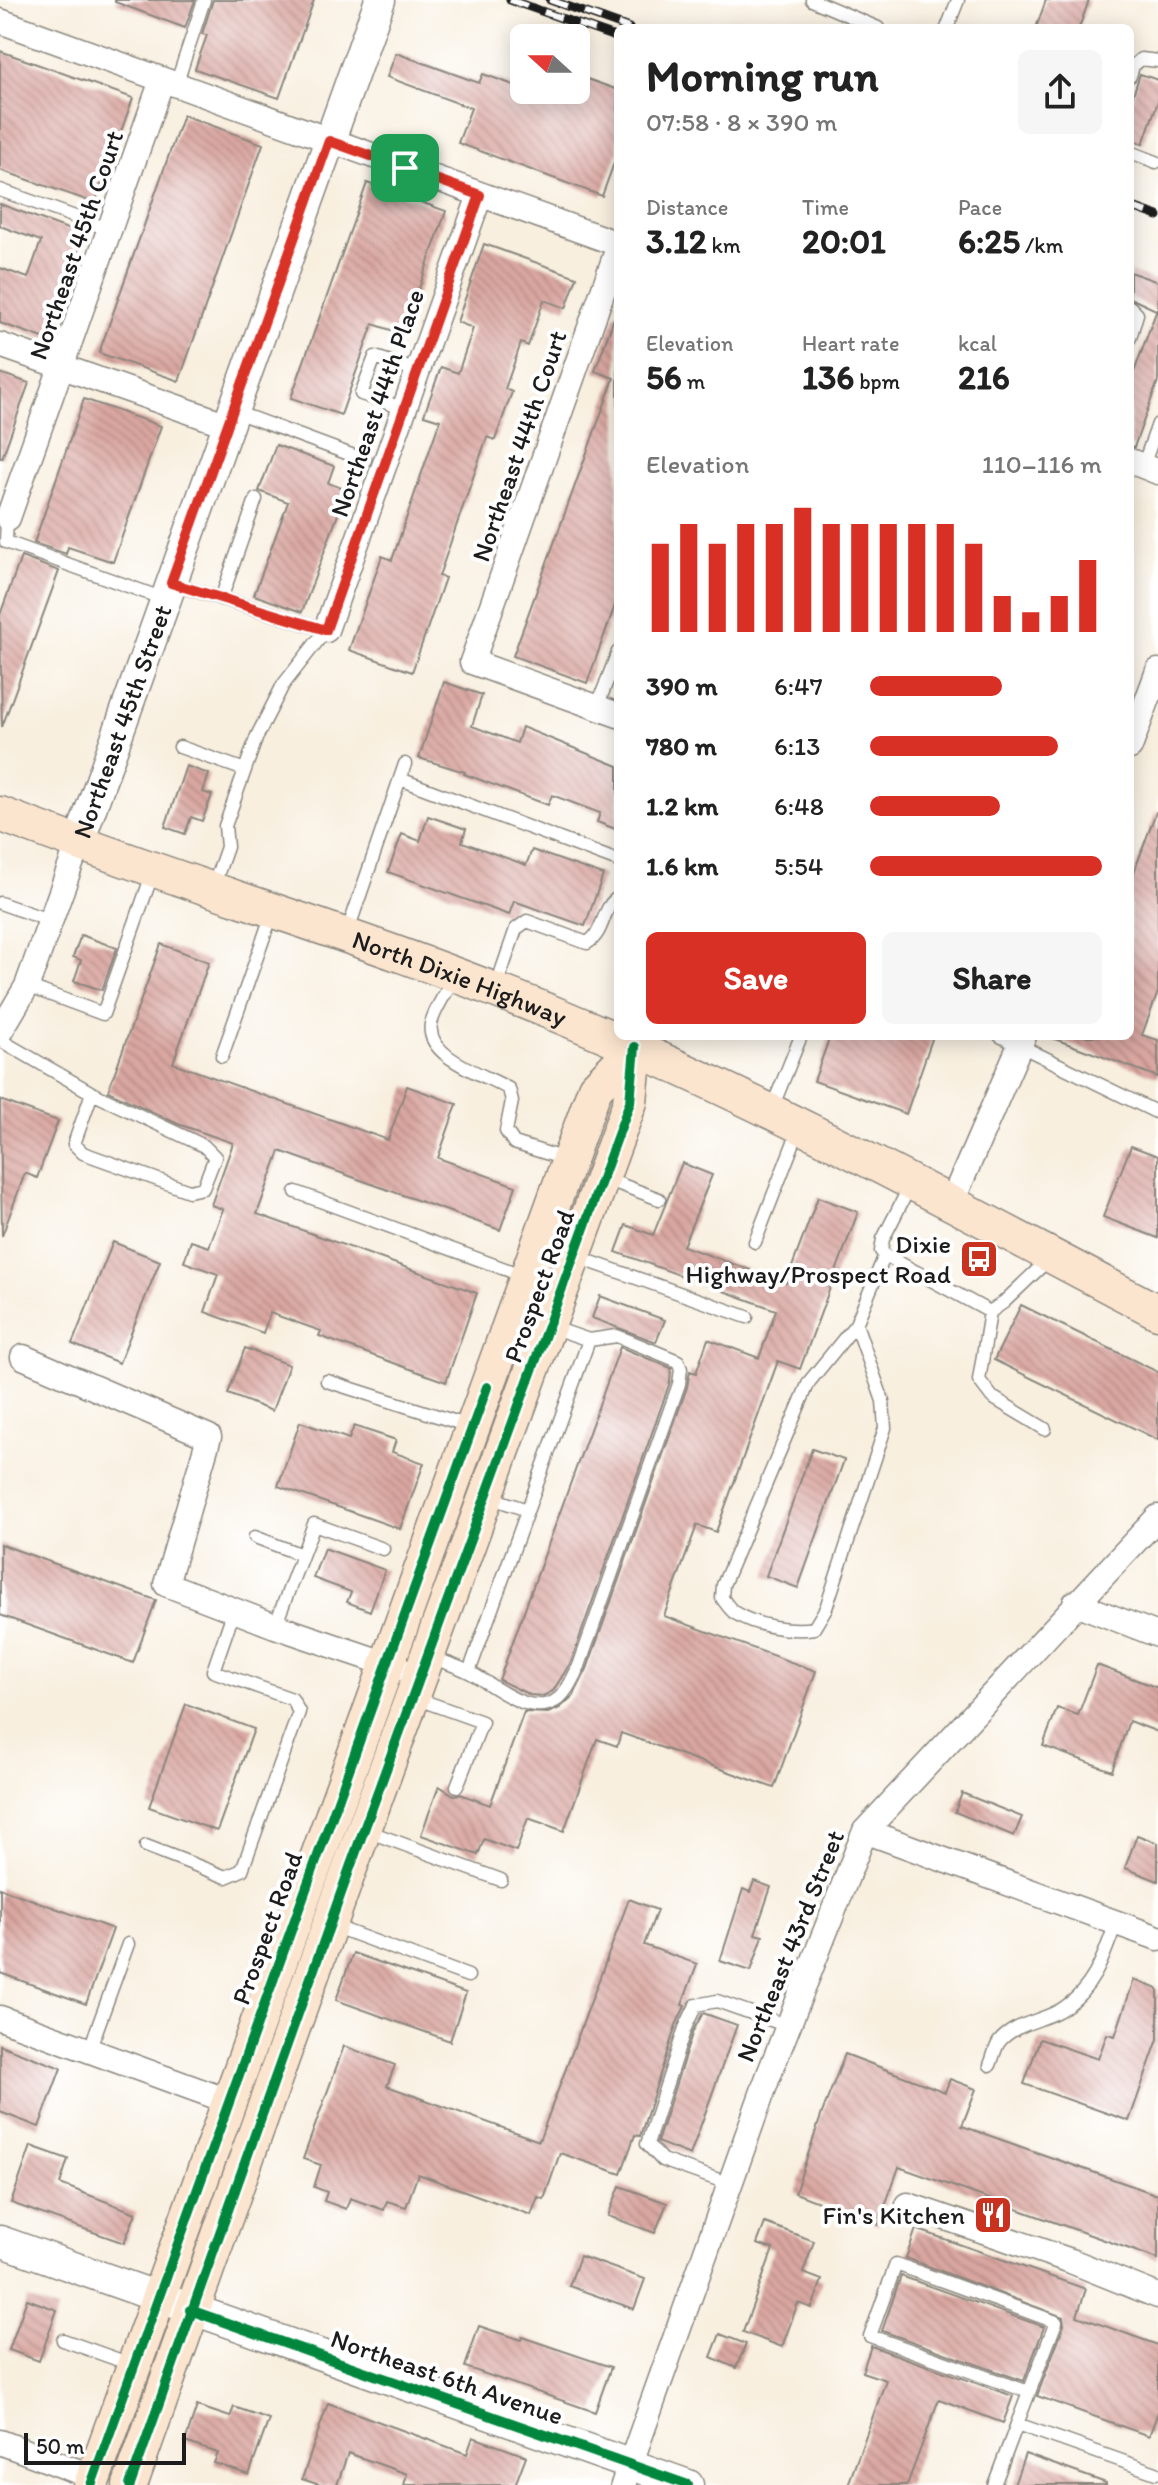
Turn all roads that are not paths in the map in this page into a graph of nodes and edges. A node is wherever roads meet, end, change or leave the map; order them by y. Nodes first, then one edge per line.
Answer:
1 (204, 0) edge
2 (380, 0) edge
3 (812, 0) edge
4 (958, 0) edge
5 (0, 21) edge
6 (869, 24) edge
7 (949, 24) edge
8 (1158, 61) edge
9 (1134, 65) edge
10 (169, 83) junction
11 (329, 141) junction
12 (1134, 154) edge
13 (1156, 162) edge
14 (0, 190) edge
15 (480, 195) junction
16 (111, 230) junction
17 (614, 245) edge
18 (614, 257) edge
19 (0, 345) edge
20 (63, 368) junction
21 (418, 371) junction
22 (405, 409) junction
23 (230, 418) junction
24 (1158, 424) edge
25 (365, 460) dead end
26 (1144, 466) edge
27 (256, 499) dead end
28 (4, 516) edge
29 (168, 592) junction
30 (221, 599) junction
31 (326, 630) junction
32 (1158, 671) edge
33 (614, 676) edge
34 (608, 711) edge
35 (1134, 736) edge
36 (180, 747) dead end
37 (405, 764) dead end
38 (245, 770) junction
39 (400, 779) junction
40 (0, 814) edge
41 (79, 842) junction
42 (614, 859) edge
43 (154, 869) junction
44 (212, 890) junction
45 (614, 900) edge
46 (0, 903) edge
47 (273, 911) junction
48 (51, 921) junction
49 (346, 936) junction
50 (455, 975) junction
51 (27, 986) junction
52 (495, 990) junction
53 (0, 1032) edge
54 (614, 1034) edge
55 (0, 1040) edge
56 (799, 1040) edge
57 (1014, 1040) edge
58 (637, 1042) edge
59 (222, 1056) dead end
60 (92, 1093) junction
61 (771, 1110) junction
62 (1158, 1113) edge
63 (801, 1126) junction
64 (569, 1161) junction
65 (603, 1178) junction
66 (911, 1183) junction
67 (296, 1192) dead end
68 (659, 1199) dead end
69 (951, 1204) junction
70 (755, 1242) dead end
71 (885, 1255) junction
72 (574, 1256) junction
73 (1052, 1256) junction
74 (527, 1277) junction
75 (990, 1312) junction
76 (1158, 1312) edge
77 (747, 1317) dead end
78 (856, 1324) junction
79 (548, 1325) junction
80 (589, 1340) junction
81 (23, 1357) dead end
82 (327, 1381) dead end
83 (472, 1427) junction
84 (1045, 1429) dead end
85 (486, 1495) junction
86 (527, 1510) junction
87 (1158, 1517) edge
88 (255, 1537) dead end
89 (383, 1549) dead end
90 (302, 1555) junction
91 (1075, 1603) junction
92 (234, 1610) junction
93 (275, 1626) junction
94 (1158, 1635) edge
95 (386, 1663) junction
96 (469, 1672) junction
97 (420, 1676) junction
98 (457, 1786) dead end
99 (364, 1830) junction
100 (865, 1831) junction
101 (146, 1846) dead end
102 (501, 1880) dead end
103 (1116, 1923) junction
104 (330, 1925) junction
105 (1158, 1938) edge
106 (128, 1944) dead end
107 (468, 1976) dead end
108 (0, 2018) edge
109 (788, 2026) junction
110 (89, 2051) junction
111 (990, 2065) dead end
112 (228, 2101) junction
113 (730, 2184) junction
114 (908, 2205) dead end
115 (0, 2241) edge
116 (1158, 2296) edge
117 (157, 2299) junction
118 (190, 2310) junction
119 (63, 2340) dead end
120 (133, 2365) junction
121 (1029, 2392) junction
122 (1017, 2424) junction
123 (0, 2442) edge
124 (626, 2475) edge
125 (1155, 2475) edge
126 (92, 2481) edge
127 (130, 2485) edge
128 (688, 2485) edge
129 (994, 2485) edge

1 - 10 lane
2 - 11 street, Northeast 45th Street
3 - 6 lane
4 - 7 lane
5 - 10 street
8 - 9 lane
10 - 11 street
10 - 16 street, Northeast 45th Court
11 - 15 street
11 - 23 street, Northeast 45th Street
12 - 13 lane
14 - 16 lane
15 - 17 street
15 - 21 street, Northeast 44th Place
16 - 20 street, Northeast 45th Court
18 - 34 street, Northeast 44th Court
19 - 20 street
20 - 23 street
20 - 28 street, Northeast 45th Court
21 - 22 street, Northeast 44th Place
21 - 22 lane
22 - 31 street, Northeast 44th Place
23 - 25 lane
23 - 29 street, Northeast 45th Street
24 - 26 lane
27 - 30 lane
28 - 29 lane
29 - 30 lane
29 - 41 street, Northeast 45th Street
30 - 31 lane
31 - 38 lane
32 - 35 street
33 - 34 lane
36 - 38 lane
37 - 39 lane
38 - 44 lane
39 - 42 lane
39 - 49 lane
40 - 41 main road, North Dixie Highway
41 - 43 main road, North Dixie Highway
41 - 48 street, Northeast 45th Street
43 - 44 main road, North Dixie Highway
43 - 51 lane
44 - 47 main road, North Dixie Highway
45 - 52 lane
46 - 48 lane
47 - 49 main road, North Dixie Highway
47 - 59 lane
48 - 51 street, Northeast 45th Street
49 - 50 main road, North Dixie Highway
50 - 52 main road, North Dixie Highway
50 - 64 lane
51 - 53 street, Northeast 45th Street
52 - 54 main road, North Dixie Highway
55 - 60 lane
56 - 61 lane
57 - 62 lane
57 - 69 street
58 - 61 main road, North Dixie Highway
58 - 64 main road, Prospect Road
58 - 65 main road, Prospect Road
60 - 60 lane
61 - 63 main road, North Dixie Highway
63 - 66 main road, North Dixie Highway
63 - 70 lane
64 - 74 main road, Prospect Road
65 - 68 lane
65 - 72 main road, Prospect Road
66 - 69 main road, North Dixie Highway
66 - 71 lane
67 - 74 lane
69 - 73 main road, North Dixie Highway
71 - 75 lane
71 - 78 lane
72 - 77 lane
72 - 79 main road, Prospect Road
73 - 75 lane
73 - 76 main road, North Dixie Highway
74 - 83 main road, Prospect Road
75 - 84 lane
78 - 78 lane
79 - 80 lane
79 - 85 main road, Prospect Road
80 - 86 lane
80 - 96 lane
81 - 92 street
82 - 83 lane
83 - 95 main road, Prospect Road
85 - 86 lane
85 - 97 main road, Prospect Road
86 - 96 lane
87 - 91 street, Northeast 43rd Street
88 - 90 lane
89 - 90 lane
90 - 93 lane
91 - 94 street
91 - 100 street, Northeast 43rd Street
92 - 93 street
92 - 101 lane
93 - 95 street
95 - 97 street
95 - 112 main road, Prospect Road
96 - 97 lane
97 - 98 lane
97 - 99 main road, Prospect Road
99 - 102 lane
99 - 104 main road, Prospect Road
100 - 103 street
100 - 109 street, Northeast 43rd Street
103 - 105 street
103 - 111 lane
104 - 107 lane
104 - 118 main road, Prospect Road
106 - 110 lane
108 - 110 street
109 - 113 street, Northeast 43rd Street
109 - 113 lane
110 - 112 street
112 - 117 main road, Prospect Road
113 - 124 street, Northeast 43rd Street
114 - 116 street
115 - 117 street, Northeast 6th Avenue
117 - 118 street, Northeast 6th Avenue
117 - 120 main road, Prospect Road
118 - 124 street, Northeast 6th Avenue
118 - 127 main road, Prospect Road
119 - 120 lane
120 - 126 main road, Prospect Road
121 - 121 lane
121 - 122 lane
122 - 125 lane
122 - 129 lane
123 - 126 street
124 - 128 street, Northeast 6th Avenue

